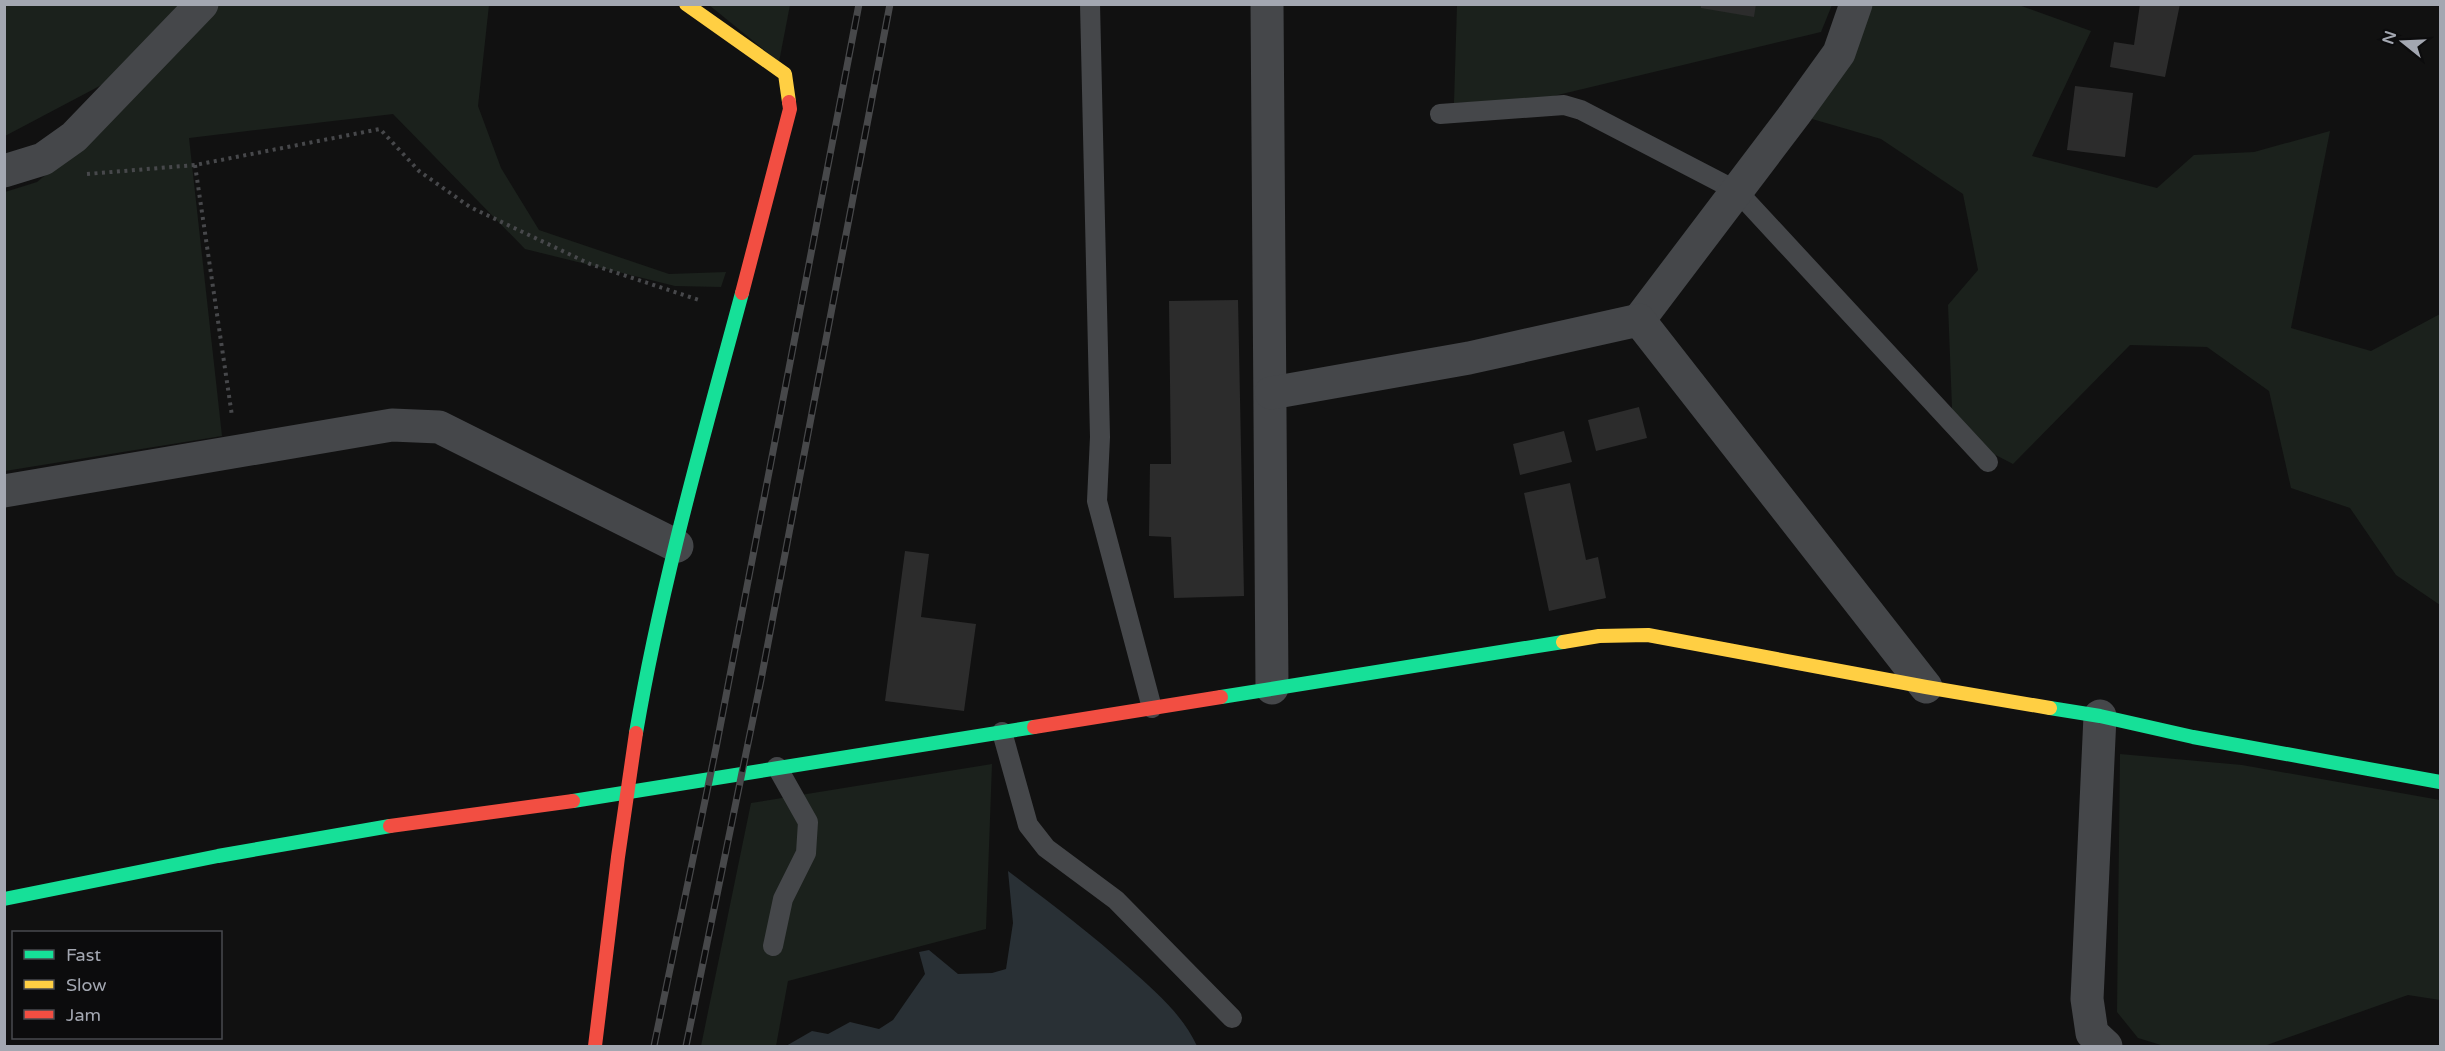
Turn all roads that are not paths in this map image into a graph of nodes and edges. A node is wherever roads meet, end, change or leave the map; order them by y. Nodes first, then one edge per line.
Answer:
1 (202, 4) edge
2 (686, 4) edge
3 (1090, 4) edge
4 (1268, 4) edge
5 (1856, 4) edge
6 (1440, 114) dead end
7 (4, 171) edge
8 (1737, 191) junction
9 (1638, 320) junction
10 (1271, 393) junction
11 (1988, 462) dead end
12 (4, 491) edge
13 (677, 546) junction
14 (1926, 687) junction
15 (1272, 688) junction
16 (1152, 708) junction
17 (2100, 716) junction
18 (1002, 732) junction
19 (777, 767) junction
20 (2440, 782) edge
21 (628, 791) junction
22 (4, 898) edge
23 (773, 946) dead end
24 (1232, 1018) dead end
25 (595, 1047) edge
26 (2106, 1047) edge

1 - 7 street
2 - 13 street
3 - 16 lane
4 - 10 street
5 - 8 street
6 - 8 lane
8 - 9 street
8 - 11 lane
9 - 10 street
9 - 14 street
10 - 15 street
12 - 13 street
13 - 21 street
14 - 15 street
14 - 17 street
15 - 16 street
16 - 18 street
17 - 20 street
17 - 26 street
18 - 19 street
18 - 24 lane
19 - 21 street
19 - 23 lane
21 - 22 street
21 - 25 street

